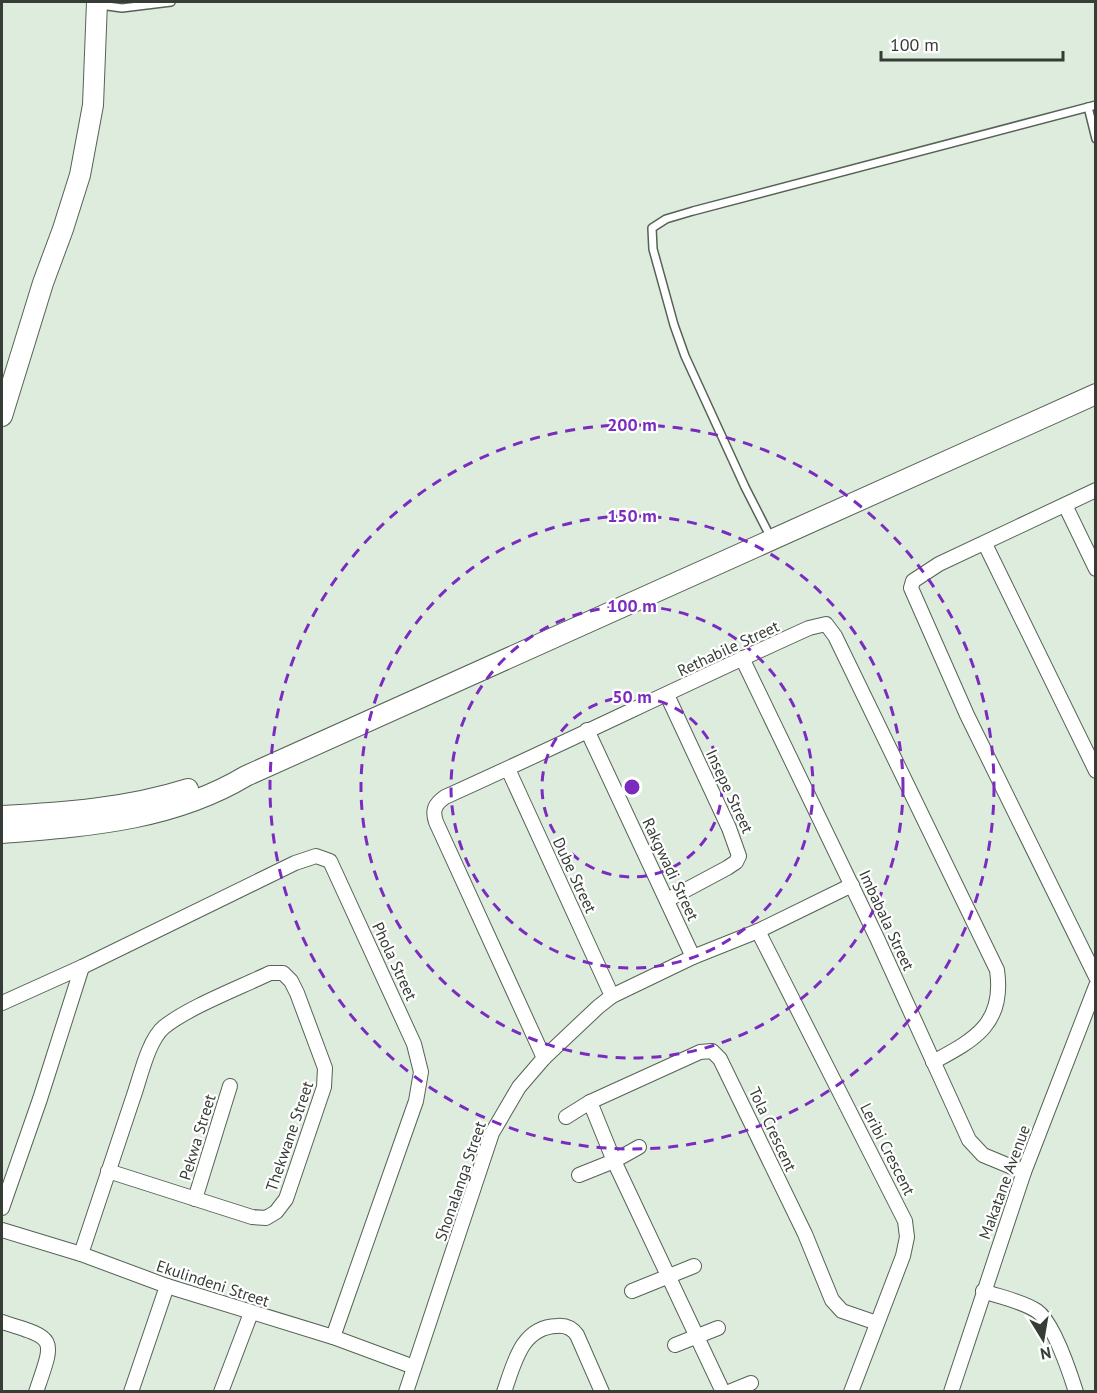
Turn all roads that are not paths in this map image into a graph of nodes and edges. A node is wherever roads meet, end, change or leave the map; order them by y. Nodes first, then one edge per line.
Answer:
1 (171, 2) edge
2 (97, 3) edge
3 (1092, 106) edge
4 (1095, 139) edge
5 (1095, 394) edge
6 (2, 416) edge
7 (1095, 490) edge
8 (1065, 505) junction
9 (772, 540) junction
10 (985, 544) junction
11 (1095, 569) edge
12 (742, 658) junction
13 (667, 695) junction
14 (587, 730) junction
15 (508, 769) junction
16 (1095, 771) edge
17 (246, 776) junction
18 (2, 816) edge
19 (2, 833) edge
20 (852, 885) junction
21 (667, 900) junction
22 (758, 931) junction
23 (693, 957) junction
24 (82, 967) junction
25 (1095, 976) edge
26 (1095, 986) edge
27 (612, 996) junction
28 (2, 1003) edge
29 (544, 1058) junction
30 (933, 1062) junction
31 (230, 1086) dead end
32 (590, 1102) junction
33 (566, 1117) dead end
34 (639, 1147) dead end
35 (614, 1161) junction
36 (108, 1171) junction
37 (1024, 1172) junction
38 (579, 1174) dead end
39 (195, 1198) junction
40 (2, 1208) edge
41 (2, 1230) edge
42 (81, 1254) junction
43 (694, 1266) dead end
44 (669, 1276) junction
45 (167, 1286) junction
46 (632, 1291) dead end
47 (983, 1291) junction
48 (251, 1313) junction
49 (2, 1322) edge
50 (877, 1323) junction
51 (718, 1328) dead end
52 (697, 1336) junction
53 (333, 1337) junction
54 (675, 1345) dead end
55 (414, 1366) junction
56 (751, 1383) dead end
57 (36, 1392) edge
58 (131, 1392) edge
59 (221, 1392) edge
60 (406, 1392) edge
61 (504, 1392) edge
62 (602, 1392) edge
63 (723, 1392) edge
64 (729, 1392) edge
65 (851, 1392) edge
66 (951, 1392) edge
67 (1076, 1392) edge

1 - 2 lane
2 - 6 main road
3 - 4 lane
3 - 9 lane
5 - 9 main road
7 - 8 street
8 - 10 street
8 - 11 street
9 - 17 main road
10 - 16 street
10 - 25 street
12 - 13 street, Rethabile Street
12 - 20 street, Imbabala Street
12 - 30 street, Rethabile Street
13 - 14 street, Rethabile Street
13 - 21 street, Insepe Street
14 - 15 street, Rethabile Street
14 - 21 street, Rakgwadi Street
15 - 27 street, Dube Street
15 - 29 street, Rethabile Street
17 - 18 main road
17 - 19 main road
20 - 22 street, Shonalanga Street
20 - 30 street, Imbabala Street
21 - 23 street, Rakgwadi Street
22 - 23 street, Shonalanga Street
22 - 50 street, Leribi Crescent
23 - 27 street, Shonalanga Street
24 - 28 street, Phola Street
24 - 40 street
24 - 53 street, Phola Street
26 - 37 street, Makatane Avenue
27 - 29 street, Shonalanga Street
29 - 55 street, Shonalanga Street
30 - 37 street, Imbabala Street
31 - 39 street, Pekwa Street
32 - 33 street, Tola Crescent
32 - 35 street
32 - 50 street, Tola Crescent
34 - 35 street
35 - 38 street
35 - 44 street
36 - 39 street, Thekwane Street
36 - 39 street, Thekwane Street
36 - 42 street, Thekwane Street
37 - 47 street, Makatane Avenue
41 - 42 street, Ekulindeni Street
42 - 45 street, Ekulindeni Street
43 - 44 street
44 - 46 street
44 - 52 street
45 - 48 street, Ekulindeni Street
45 - 58 street
47 - 66 street, Makatane Avenue
47 - 67 street
48 - 53 street, Ekulindeni Street
48 - 59 street
49 - 57 street
50 - 65 street, Leribi Crescent
51 - 52 street
52 - 54 street
52 - 63 street
53 - 55 street, Ekulindeni Street
55 - 60 street, Shonalanga Street
56 - 64 street
61 - 62 street

